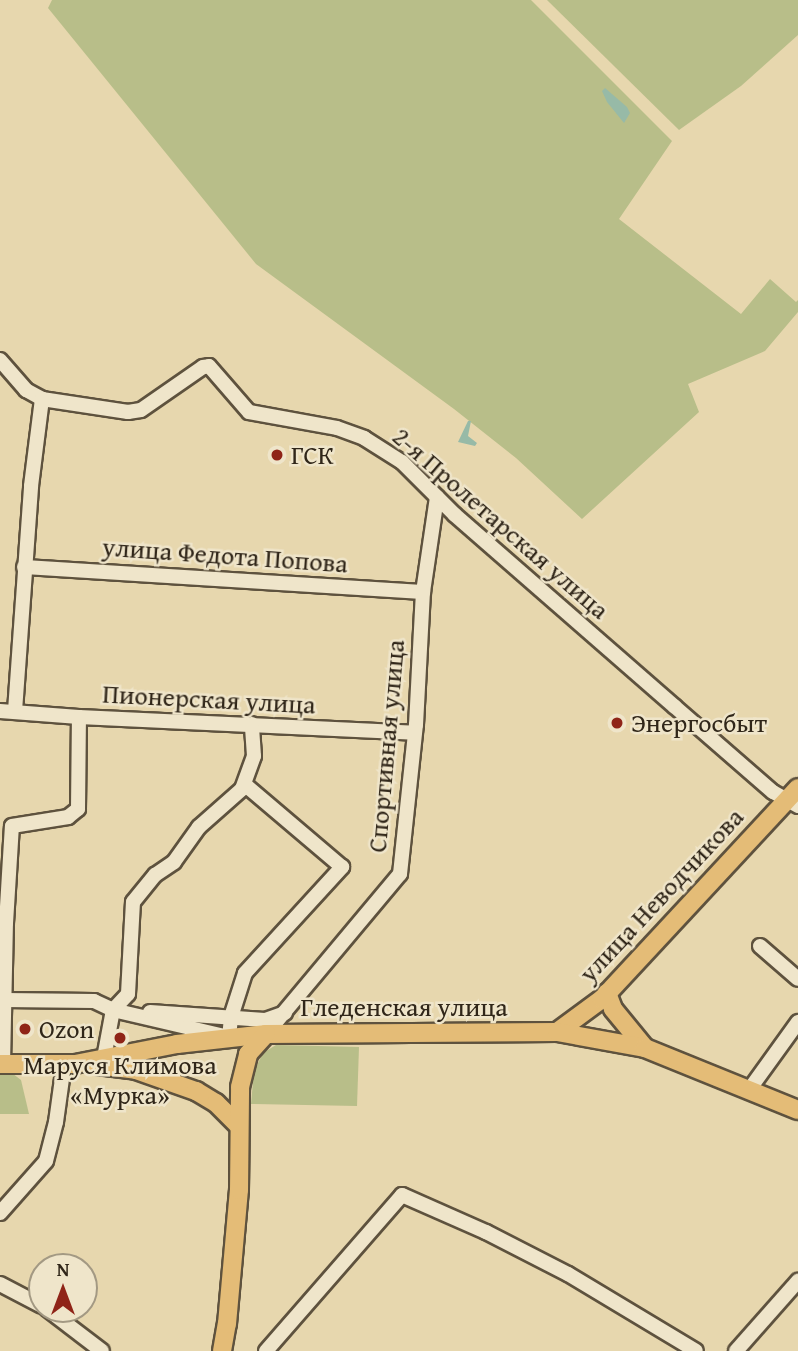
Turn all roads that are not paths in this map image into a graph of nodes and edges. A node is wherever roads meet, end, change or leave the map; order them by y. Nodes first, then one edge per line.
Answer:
1 (0, 360) edge
2 (42, 399) junction
3 (437, 498) junction
4 (24, 567) junction
5 (423, 592) junction
6 (7, 711) edge
7 (79, 717) junction
8 (252, 724) junction
9 (415, 733) junction
10 (244, 784) junction
11 (794, 798) edge
12 (6, 826) edge
13 (3, 922) edge
14 (760, 946) dead end
15 (798, 979) edge
16 (607, 993) junction
17 (4, 1000) junction
18 (114, 1010) junction
19 (285, 1013) junction
20 (231, 1017) junction
21 (798, 1022) edge
22 (557, 1032) junction
23 (266, 1034) junction
24 (229, 1037) junction
25 (645, 1048) junction
26 (104, 1058) junction
27 (1, 1064) edge
28 (70, 1064) junction
29 (749, 1090) junction
30 (798, 1110) edge
31 (238, 1125) junction
32 (0, 1213) edge
33 (798, 1282) edge
34 (0, 1284) edge
35 (28, 1299) edge
36 (65, 1323) edge
37 (102, 1351) edge
38 (222, 1351) edge
39 (266, 1351) edge
40 (696, 1351) edge
41 (736, 1351) edge

1 - 2 street, 2-я Пролетарская улица
2 - 3 street, 2-я Пролетарская улица
2 - 4 street
3 - 5 street, Спортивная улица
3 - 11 street, 2-я Пролетарская улица
4 - 5 street, улица Федота Попова
4 - 6 street
5 - 9 street, Спортивная улица
6 - 7 street, Пионерская улица
7 - 8 street, Пионерская улица
7 - 12 street
8 - 9 street, Пионерская улица
8 - 10 street
9 - 19 street, Спортивная улица
10 - 18 street
10 - 20 street
11 - 16 main road, улица Неводчикова
12 - 13 street
13 - 17 street
14 - 15 street
16 - 22 main road, улица Неводчикова
16 - 25 main road
17 - 18 street
17 - 27 street
18 - 20 street
18 - 24 street
18 - 26 street
19 - 20 street
19 - 23 street, Спортивная улица
20 - 24 street
21 - 29 street
22 - 23 main road, Гледенская улица
22 - 25 main road, Гледенская улица
23 - 24 main road, Гледенская улица
23 - 31 main road
24 - 26 main road, Гледенская улица
25 - 29 main road, Гледенская улица
26 - 28 main road, Гледенская улица
27 - 28 main road, Гледенская улица
28 - 31 main road
28 - 32 street
29 - 30 main road, Гледенская улица
31 - 38 main road
33 - 41 street
34 - 35 street
36 - 37 street
39 - 40 street

